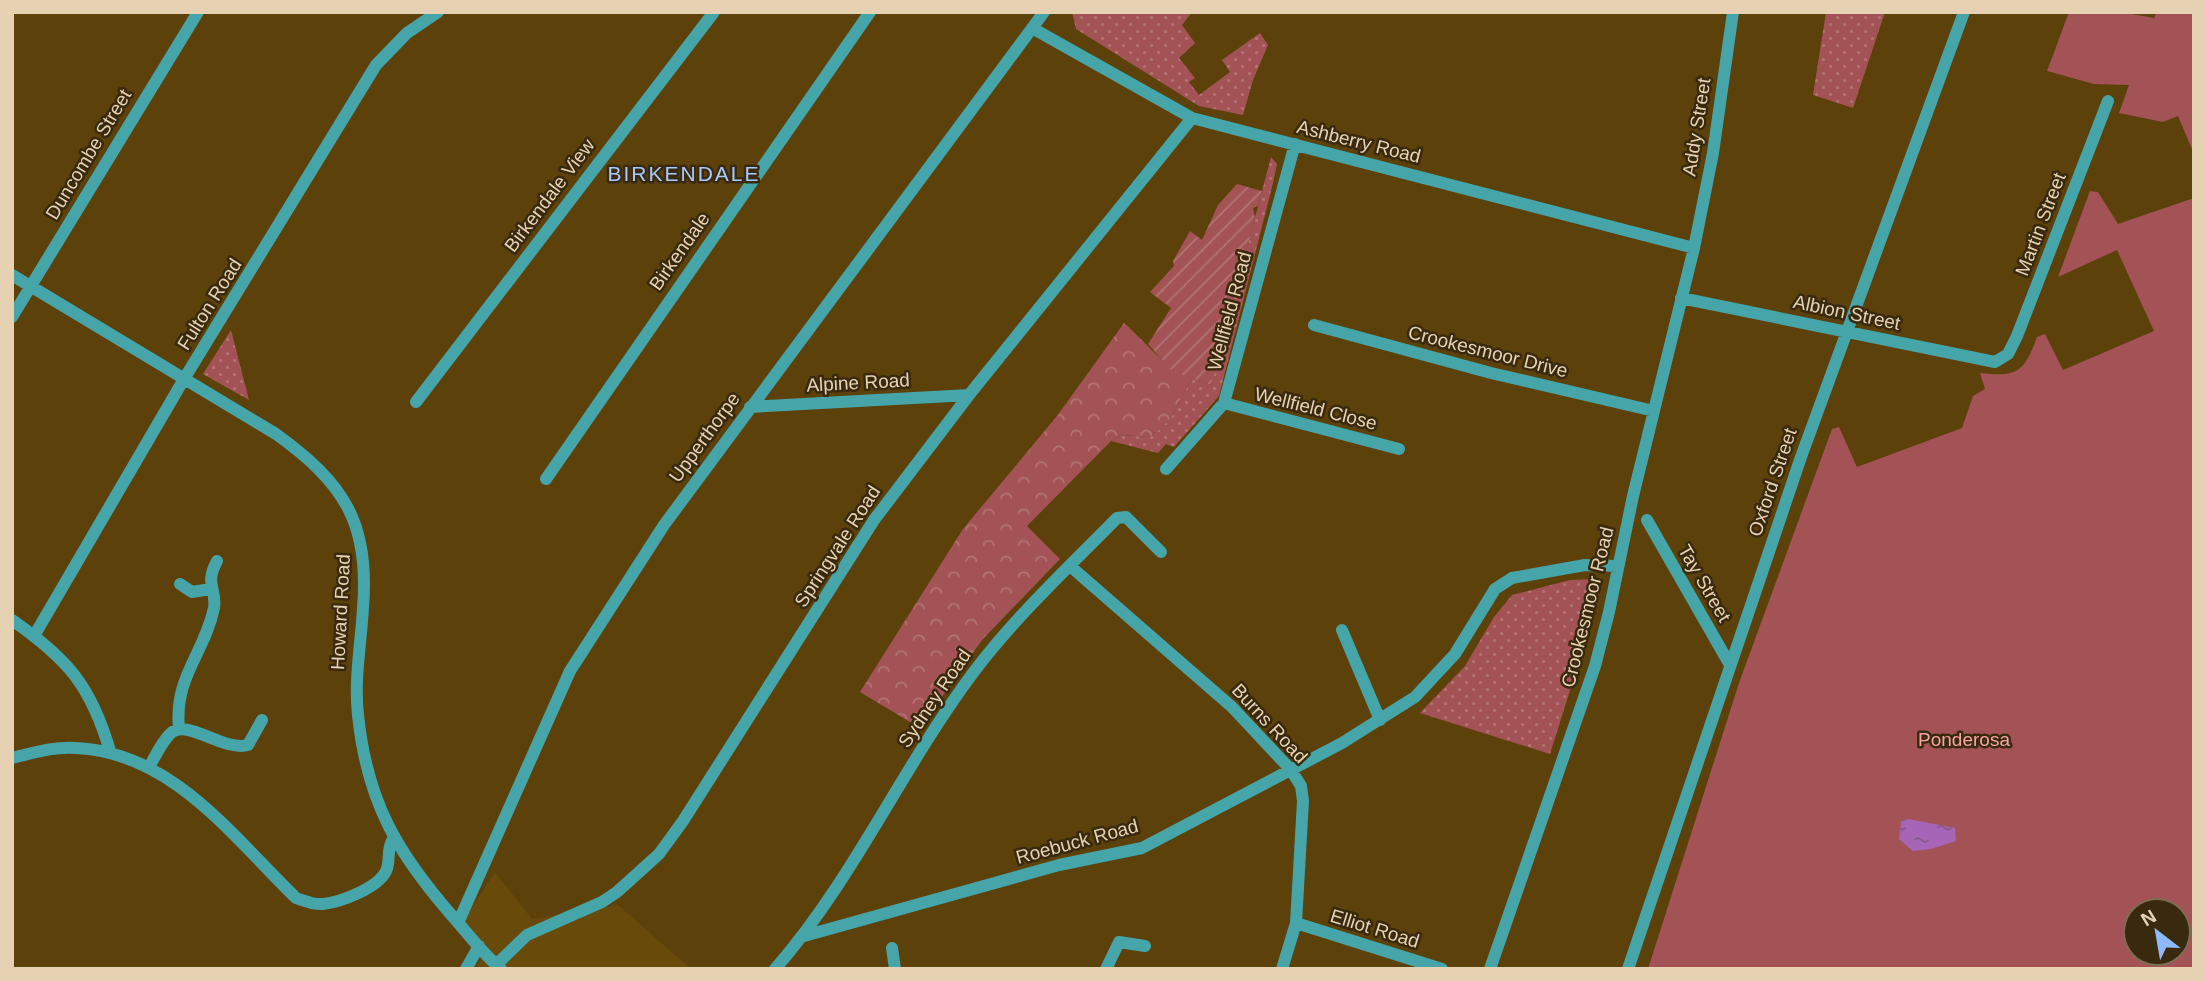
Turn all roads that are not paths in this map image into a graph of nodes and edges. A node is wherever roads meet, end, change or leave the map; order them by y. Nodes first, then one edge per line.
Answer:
1 (198, 12) edge
2 (438, 12) edge
3 (714, 12) edge
4 (870, 12) edge
5 (1044, 12) edge
6 (1734, 12) edge
7 (1964, 12) edge
8 (1032, 28) junction
9 (2108, 101) dead end
10 (1192, 118) junction
11 (1295, 144) junction
12 (1694, 248) junction
13 (12, 275) edge
14 (30, 286) junction
15 (1681, 298) junction
16 (12, 317) edge
17 (1314, 325) dead end
18 (1847, 332) junction
19 (2004, 359) joint
20 (184, 379) junction
21 (968, 396) junction
22 (416, 402) dead end
23 (1224, 403) junction
24 (750, 407) junction
25 (1654, 411) junction
26 (1399, 449) dead end
27 (1166, 469) dead end
28 (545, 479) dead end
29 (1647, 520) dead end
30 (1161, 552) dead end
31 (217, 561) dead end
32 (1070, 566) junction
33 (1619, 566) junction
34 (180, 584) dead end
35 (211, 589) junction
36 (12, 621) edge
37 (1342, 630) dead end
38 (34, 636) junction
39 (1730, 665) junction
40 (261, 720) dead end
41 (1380, 720) junction
42 (179, 729) junction
43 (110, 751) junction
44 (12, 758) edge
45 (149, 767) junction
46 (1291, 770) junction
47 (393, 839) junction
48 (458, 923) junction
49 (1296, 923) junction
50 (803, 936) junction
51 (479, 946) junction
52 (1145, 946) dead end
53 (892, 948) dead end
54 (498, 967) edge
55 (466, 969) edge
56 (775, 969) edge
57 (895, 969) edge
58 (1106, 969) edge
59 (1282, 969) edge
60 (1442, 969) edge
61 (1490, 969) edge
62 (1628, 969) edge

1 - 14 street, Duncombe Street
2 - 20 street, Fulton Road
3 - 22 street, Birkendale View
4 - 28 street, Birkendale
5 - 8 street, Upperthorpe
6 - 12 street, Addy Street
7 - 18 street, Oxford Street
8 - 10 street, Ashberry Road
8 - 24 street, Upperthorpe
9 - 19 street, Martin Street
10 - 11 street, Ashberry Road
10 - 21 street, Springvale Road
11 - 12 street, Ashberry Road
11 - 23 street, Wellfield Road
12 - 15 street, Crookesmoor Road
13 - 14 street, Howard Road
14 - 16 street, Duncombe Street
14 - 20 street, Howard Road
15 - 18 street, Albion Street
15 - 25 street, Crookesmoor Road
17 - 25 street, Crookesmoor Drive
18 - 19 street, Albion Street
18 - 39 street, Oxford Street
20 - 38 street, Fulton Road
20 - 47 street, Howard Road
21 - 24 street, Alpine Road
21 - 54 street, Springvale Road
23 - 26 street, Wellfield Close
23 - 27 street, Wellfield Road
24 - 48 street, Upperthorpe
25 - 33 street, Crookesmoor Road
29 - 39 street, Tay Street
30 - 32 street, Sydney Road
31 - 35 street
32 - 46 street, Burns Road
32 - 50 street, Sydney Road
33 - 41 street, Roebuck Road
33 - 61 street, Crookesmoor Road
34 - 35 street
35 - 42 street
36 - 38 street
37 - 41 street
38 - 43 street
39 - 62 street, Oxford Street
40 - 42 street
41 - 46 street, Roebuck Road
42 - 45 street
43 - 44 street
43 - 45 street
45 - 47 street
46 - 49 street, Burns Road
46 - 50 street, Roebuck Road
47 - 48 street, Howard Road
48 - 51 street, Howard Road
49 - 59 street, Burns Road
49 - 60 street, Elliot Road
50 - 56 street, Sydney Road
51 - 54 street, Howard Road
51 - 55 street
52 - 58 street
53 - 57 street

